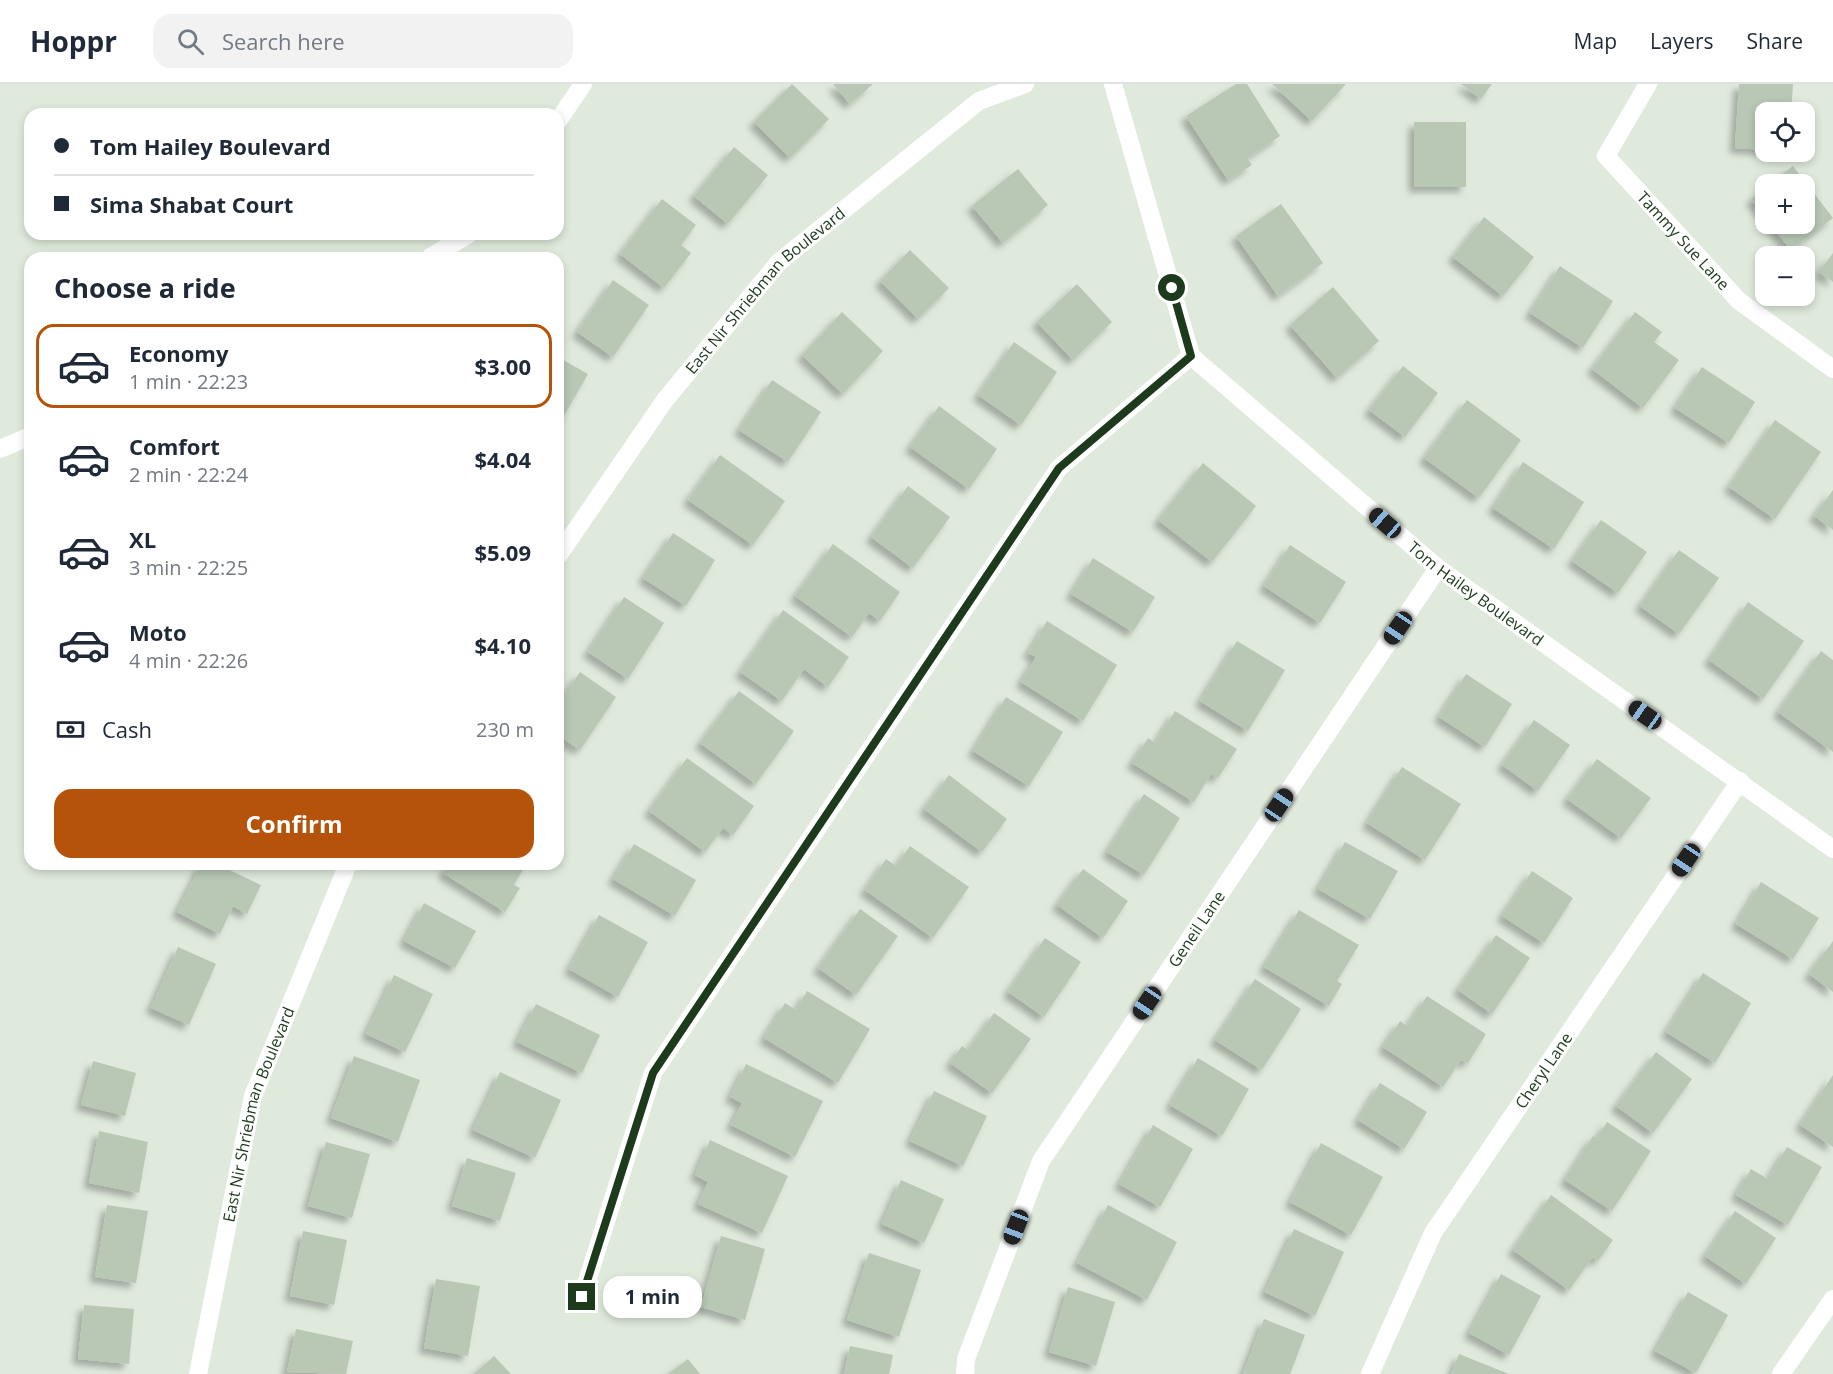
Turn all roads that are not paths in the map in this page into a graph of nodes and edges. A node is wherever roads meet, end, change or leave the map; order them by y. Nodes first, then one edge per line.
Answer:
1 (584, 84) edge
2 (1025, 84) edge
3 (1113, 84) edge
4 (1648, 84) edge
5 (564, 112) edge
6 (460, 240) edge
7 (439, 252) edge
8 (1191, 356) junction
9 (1833, 369) edge
10 (24, 439) edge
11 (0, 449) edge
12 (564, 547) edge
13 (1438, 568) junction
14 (1740, 781) junction
15 (1833, 849) edge
16 (346, 870) edge
17 (582, 1297) dead end
18 (1833, 1299) edge
19 (198, 1374) edge
20 (965, 1374) edge
21 (1370, 1374) edge
22 (1781, 1374) edge

1 - 5 street
2 - 12 street, East Nir Shriebman Boulevard
3 - 8 street
4 - 9 street, Tammy Sue Lane
6 - 7 street
8 - 13 street, Tom Hailey Boulevard
8 - 17 street
10 - 11 street
13 - 14 street, Tom Hailey Boulevard
13 - 20 street, Geneil Lane
14 - 15 street, Tom Hailey Boulevard
14 - 21 street, Cheryl Lane
16 - 19 street, East Nir Shriebman Boulevard
18 - 22 street

